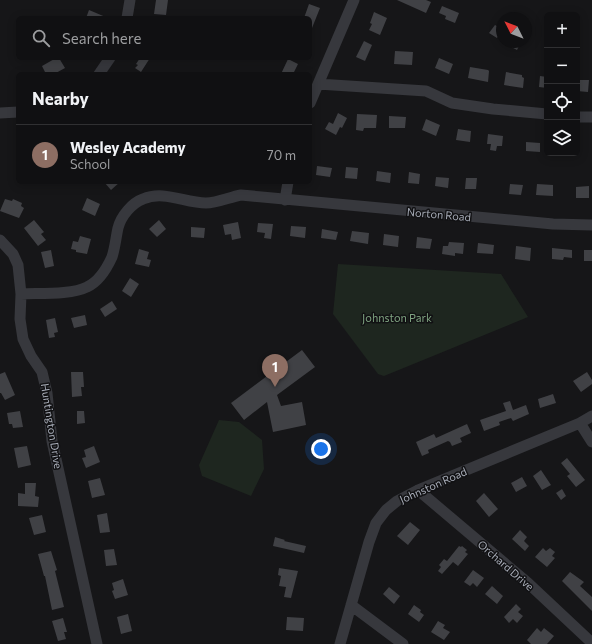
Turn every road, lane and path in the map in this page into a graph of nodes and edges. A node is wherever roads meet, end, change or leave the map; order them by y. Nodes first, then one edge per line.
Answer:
1 (130, 0) edge
2 (354, 0) edge
3 (127, 16) edge
4 (109, 60) edge
5 (100, 72) edge
6 (318, 84) junction
7 (312, 98) edge
8 (16, 112) edge
9 (0, 113) edge
10 (544, 114) edge
11 (580, 117) edge
12 (592, 117) edge
13 (288, 184) edge
14 (285, 200) junction
15 (592, 225) edge
16 (0, 240) edge
17 (21, 294) junction
18 (592, 416) edge
19 (580, 423) junction
20 (592, 442) edge
21 (418, 490) junction
22 (351, 606) junction
23 (592, 643) edge
24 (97, 644) edge
25 (340, 644) edge
26 (403, 644) edge

1 - 3 street
2 - 6 street
4 - 5 street
6 - 7 street
6 - 10 street
8 - 9 street
11 - 12 street
13 - 14 street
14 - 15 street, Norton Road
14 - 17 street, Norton Road
16 - 17 street, Huntington Drive
17 - 24 street, Huntington Drive
18 - 19 street, Johnston Road
19 - 20 street
19 - 21 street, Johnston Road
21 - 22 street, Johnston Road
21 - 23 street, Orchard Drive
22 - 25 street, Johnston Road
22 - 26 street

